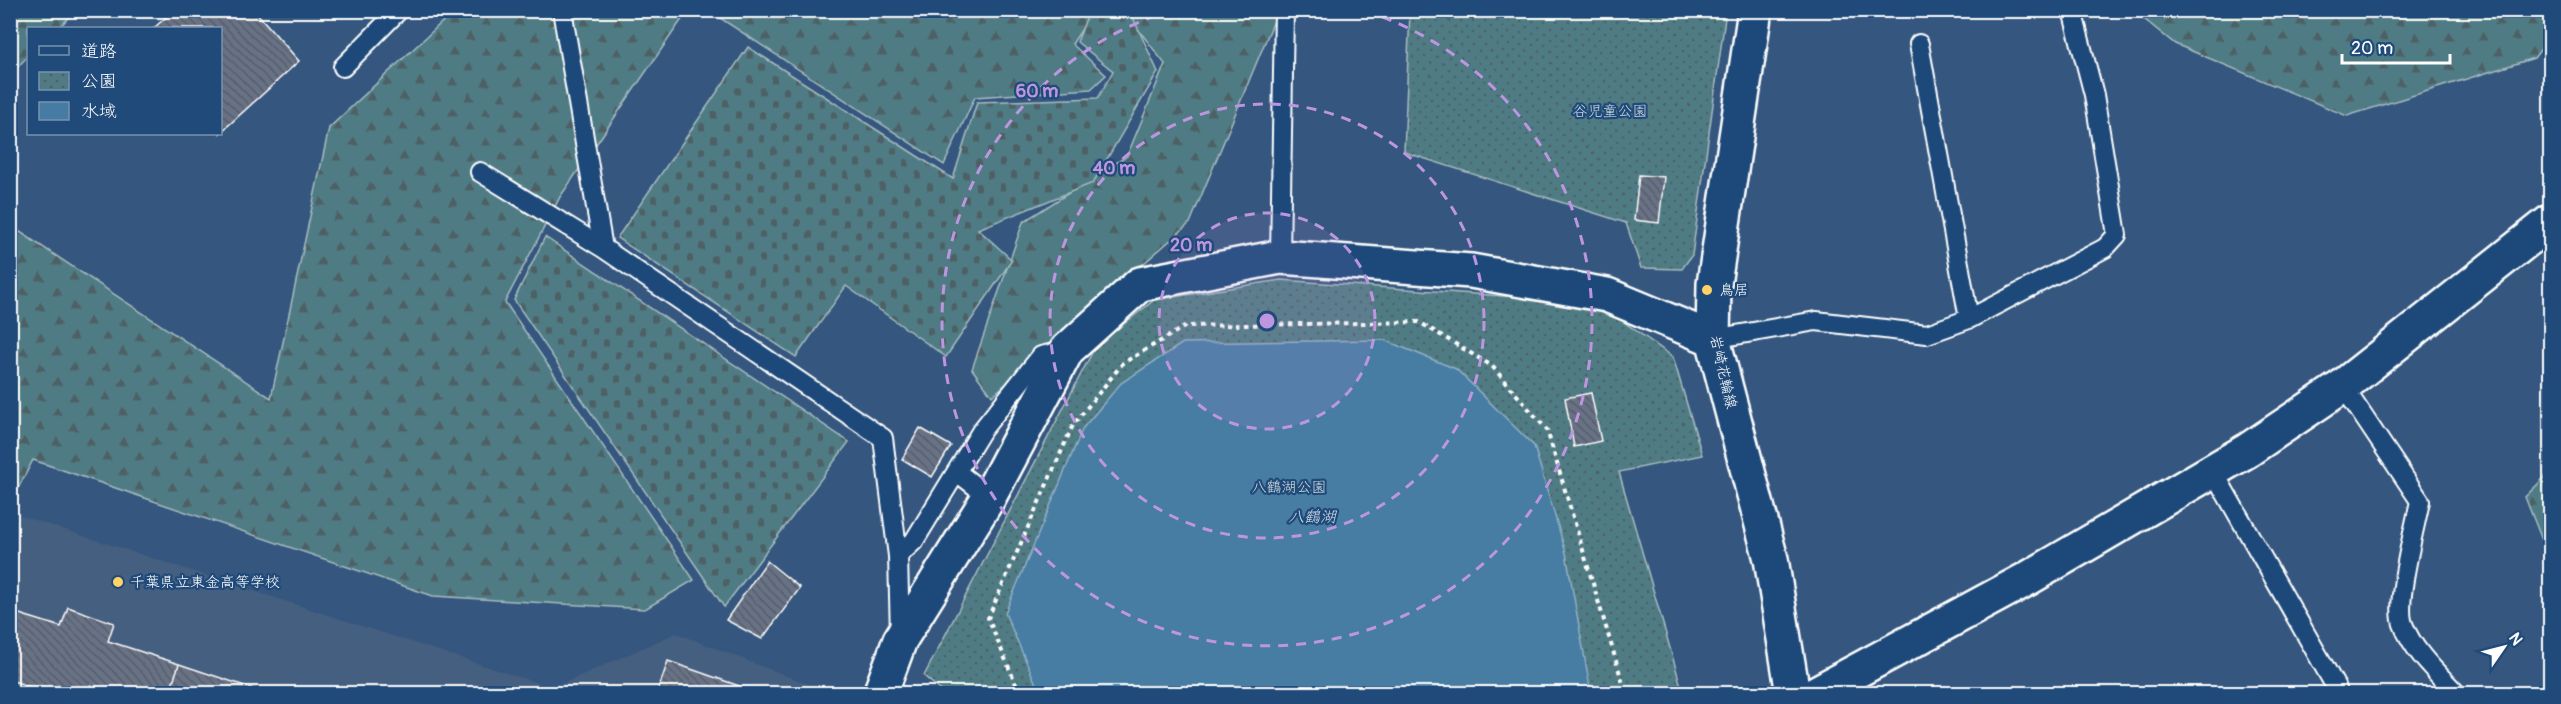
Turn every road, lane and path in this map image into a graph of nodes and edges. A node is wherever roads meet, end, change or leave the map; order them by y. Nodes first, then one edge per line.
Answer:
1 (399, 10) edge
2 (562, 10) edge
3 (1284, 10) edge
4 (1755, 10) edge
5 (2073, 10) edge
6 (1919, 44) dead end
7 (343, 67) dead end
8 (480, 172) dead end
9 (2550, 222) edge
10 (603, 248) junction
11 (1280, 257) junction
12 (1969, 319) junction
13 (1713, 339) junction
14 (1067, 350) junction
15 (2343, 386) junction
16 (2213, 471) junction
17 (957, 472) junction
18 (989, 497) junction
19 (898, 556) junction
20 (900, 640) junction
21 (2337, 690) dead end
22 (880, 693) edge
23 (1020, 693) edge
24 (1626, 693) edge
25 (1793, 693) edge
26 (1814, 693) edge
27 (2457, 693) edge

1 - 7 lane
2 - 10 lane
3 - 11 lane
4 - 13 street, 岩崎花輪線
5 - 12 lane
6 - 12 lane
8 - 10 lane
9 - 15 street
10 - 19 lane
11 - 13 street
11 - 14 street
12 - 13 lane
13 - 25 street, 岩崎花輪線
14 - 17 lane
14 - 18 street
15 - 16 street
15 - 27 lane
16 - 21 lane
16 - 26 street
17 - 18 lane
17 - 19 lane
18 - 20 street
19 - 20 lane
20 - 22 street
23 - 24 path

